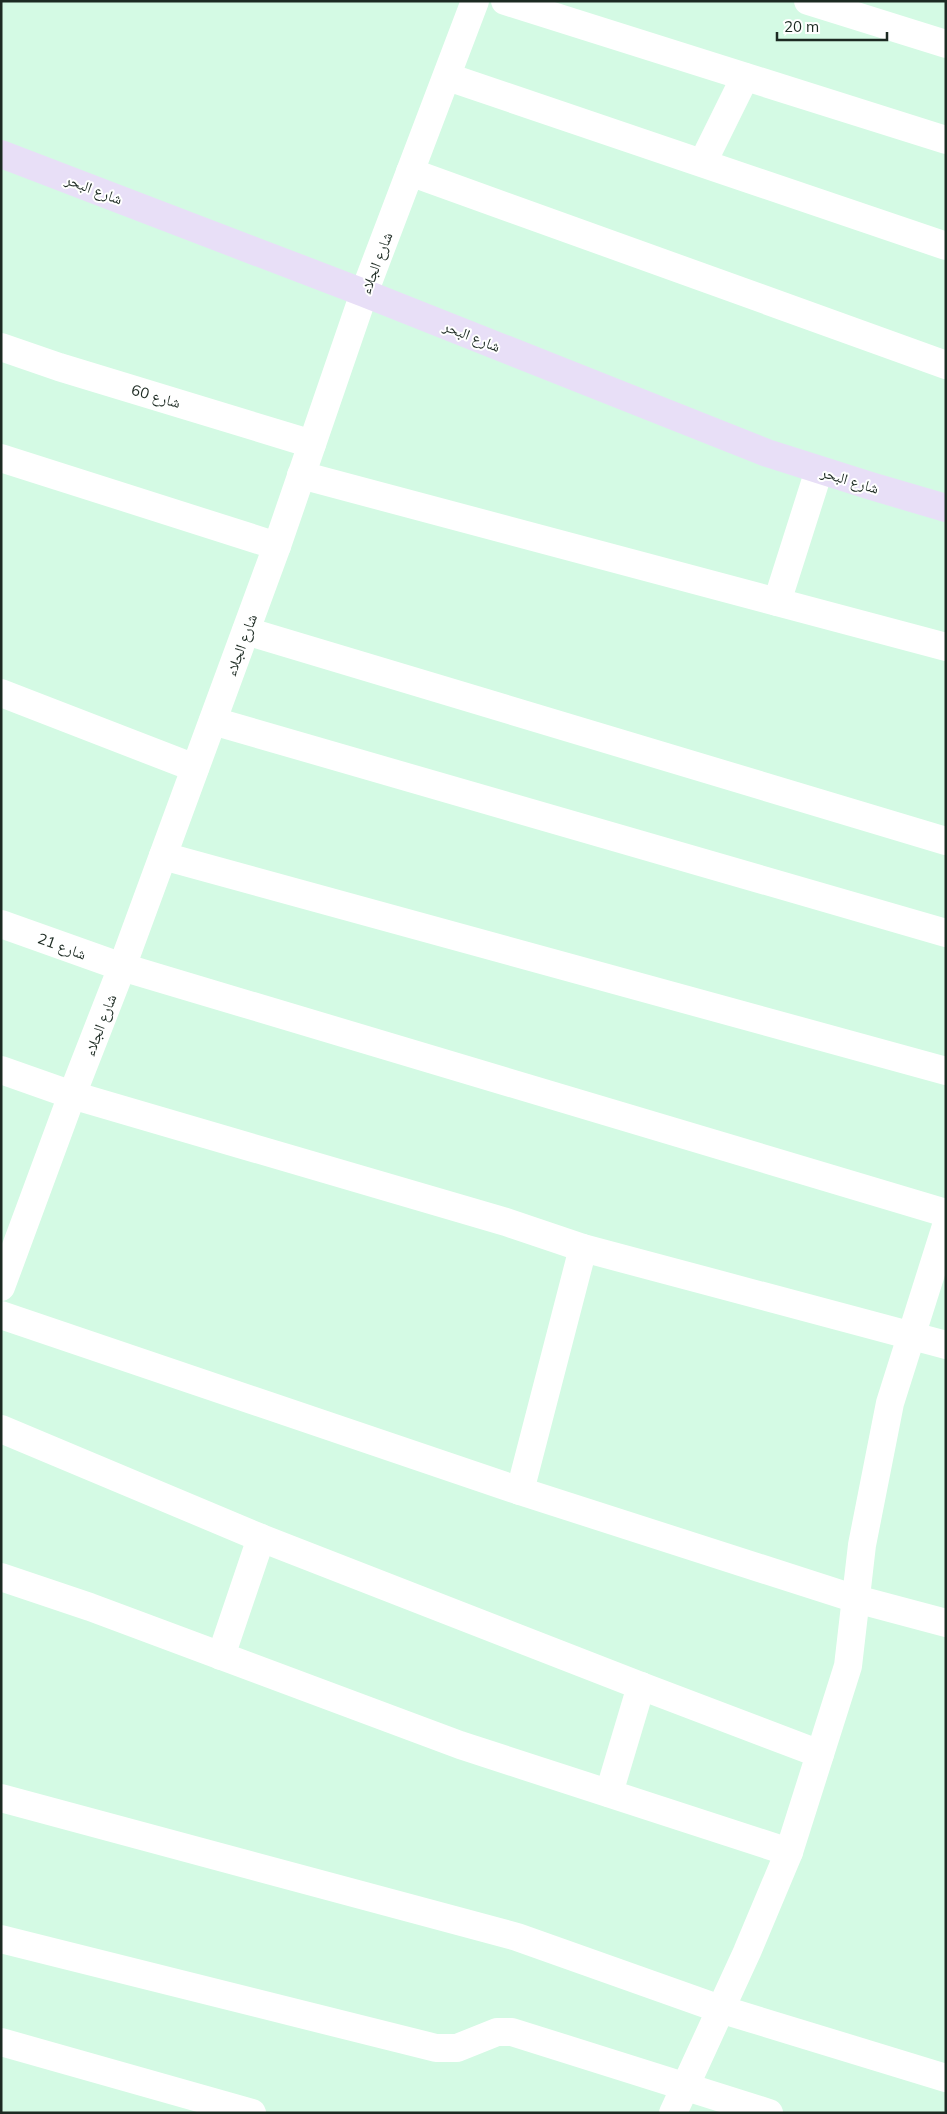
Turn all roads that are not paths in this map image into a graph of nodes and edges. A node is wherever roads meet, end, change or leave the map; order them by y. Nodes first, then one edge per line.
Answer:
1 (475, 1) edge
2 (505, 1) edge
3 (808, 1) edge
4 (946, 44) edge
5 (448, 77) junction
6 (745, 77) junction
7 (946, 140) edge
8 (1, 154) edge
9 (703, 162) junction
10 (410, 172) junction
11 (946, 246) edge
12 (364, 293) junction
13 (1, 347) edge
14 (946, 365) edge
15 (312, 444) junction
16 (1, 458) edge
17 (818, 470) junction
18 (301, 476) junction
19 (946, 508) edge
20 (277, 546) junction
21 (777, 602) junction
22 (246, 631) junction
23 (946, 647) edge
24 (1, 693) edge
25 (213, 721) junction
26 (195, 768) junction
27 (946, 841) edge
28 (163, 856) junction
29 (1, 924) edge
30 (946, 934) edge
31 (122, 967) junction
32 (1, 1070) edge
33 (946, 1071) edge
34 (72, 1096) junction
35 (946, 1213) edge
36 (946, 1226) edge
37 (10, 1236) edge
38 (583, 1248) junction
39 (1, 1287) edge
40 (1, 1315) edge
41 (912, 1336) junction
42 (946, 1346) edge
43 (1, 1430) edge
44 (520, 1491) junction
45 (261, 1538) junction
46 (1, 1577) edge
47 (856, 1599) junction
48 (946, 1623) edge
49 (221, 1656) junction
50 (641, 1686) junction
51 (820, 1754) junction
52 (609, 1793) junction
53 (1, 1798) edge
54 (789, 1852) junction
55 (1, 1939) edge
56 (720, 2010) junction
57 (1, 2042) edge
58 (946, 2078) edge
59 (685, 2085) junction
60 (252, 2113) edge
61 (673, 2113) edge
62 (769, 2113) edge

1 - 5 street, شارع الجلاء
2 - 6 street
3 - 4 street
5 - 9 street
5 - 10 street, شارع الجلاء
6 - 7 street
6 - 9 street
8 - 12 street, شارع البحر
9 - 11 street
10 - 12 street, شارع الجلاء
10 - 14 street
12 - 15 street, شارع الجلاء
12 - 17 street, شارع البحر
13 - 15 street, شارع 60
15 - 18 street, شارع الجلاء
16 - 20 street
17 - 19 street, شارع البحر
17 - 21 street
18 - 20 street, شارع الجلاء
18 - 21 street
20 - 22 street, شارع الجلاء
21 - 23 street
22 - 25 street, شارع الجلاء
22 - 27 street
24 - 26 street
25 - 26 street, شارع الجلاء
25 - 30 street
26 - 28 street, شارع الجلاء
28 - 31 street, شارع الجلاء
28 - 33 street
29 - 31 street, شارع 21
31 - 34 street, شارع الجلاء
31 - 35 street, شارع 21
32 - 34 street
34 - 37 street, شارع الجلاء
34 - 38 street
36 - 41 street
37 - 39 street, شارع الجلاء
38 - 41 street
38 - 44 street
40 - 44 street
41 - 42 street
41 - 47 street
43 - 45 street
44 - 47 street
45 - 49 street
45 - 50 street
46 - 49 street
47 - 48 street
47 - 51 street
49 - 52 street
50 - 51 street
50 - 52 street
51 - 54 street
52 - 54 street
53 - 56 street
54 - 56 street
55 - 59 street
56 - 58 street
56 - 59 street
57 - 60 street
59 - 61 street
59 - 62 street

